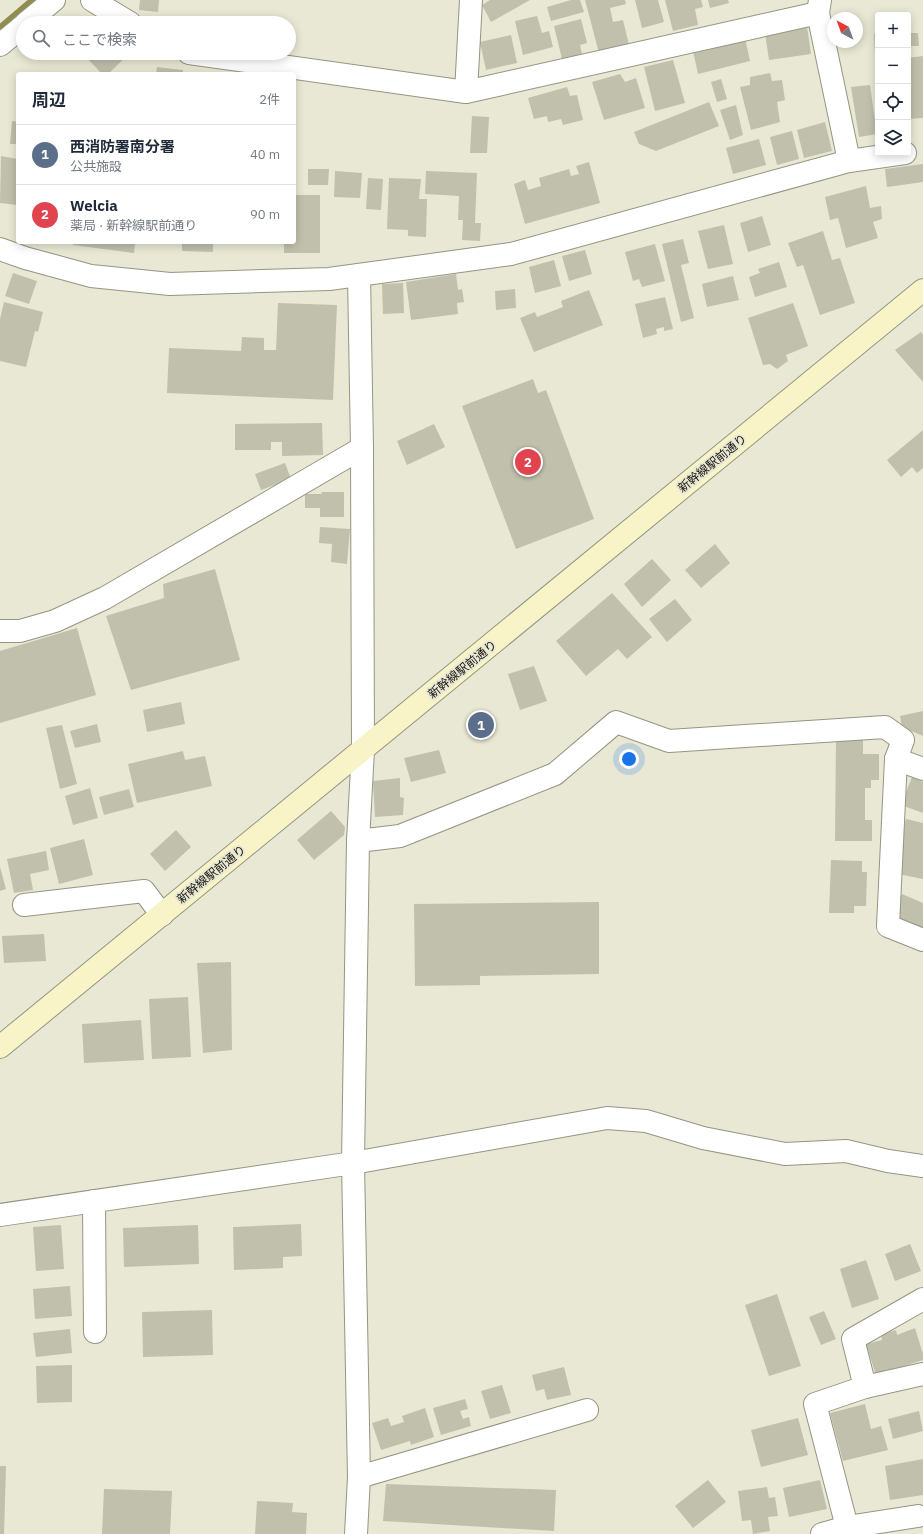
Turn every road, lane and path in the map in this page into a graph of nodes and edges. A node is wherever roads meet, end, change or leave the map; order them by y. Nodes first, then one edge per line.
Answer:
1 (54, 0) edge
2 (92, 0) edge
3 (472, 0) edge
4 (819, 6) edge
5 (35, 16) edge
6 (118, 16) edge
7 (16, 31) edge
8 (2, 40) edge
9 (239, 60) edge
10 (466, 92) junction
11 (923, 152) edge
12 (911, 153) edge
13 (885, 156) edge
14 (849, 161) junction
15 (0, 248) edge
16 (359, 275) junction
17 (923, 290) edge
18 (362, 448) junction
19 (0, 631) edge
20 (363, 750) junction
21 (896, 759) junction
22 (923, 769) edge
23 (358, 841) junction
24 (24, 905) dead end
25 (162, 915) junction
26 (923, 940) edge
27 (0, 1047) edge
28 (353, 1163) junction
29 (923, 1166) edge
30 (94, 1201) junction
31 (0, 1215) edge
32 (923, 1299) edge
33 (95, 1332) dead end
34 (923, 1374) edge
35 (865, 1386) junction
36 (586, 1410) dead end
37 (359, 1477) junction
38 (918, 1516) dead end
39 (847, 1526) junction
40 (356, 1534) edge
41 (822, 1534) edge

1 - 5 street
2 - 6 street
3 - 10 street
4 - 10 street
4 - 14 street
7 - 8 street
9 - 10 street
11 - 12 street
13 - 14 street
14 - 16 street
15 - 16 street
16 - 18 street
17 - 20 street, 新幹線駅前通り
18 - 19 street
18 - 20 street
20 - 23 street
20 - 25 street, 新幹線駅前通り
21 - 22 street
21 - 23 street
21 - 26 street
23 - 28 street
24 - 25 street
25 - 27 street, 新幹線駅前通り
28 - 29 street
28 - 30 street
28 - 37 street
30 - 31 street
30 - 33 street
32 - 35 street
34 - 35 street
35 - 39 street
36 - 37 street
37 - 40 street
38 - 39 street
39 - 41 street

